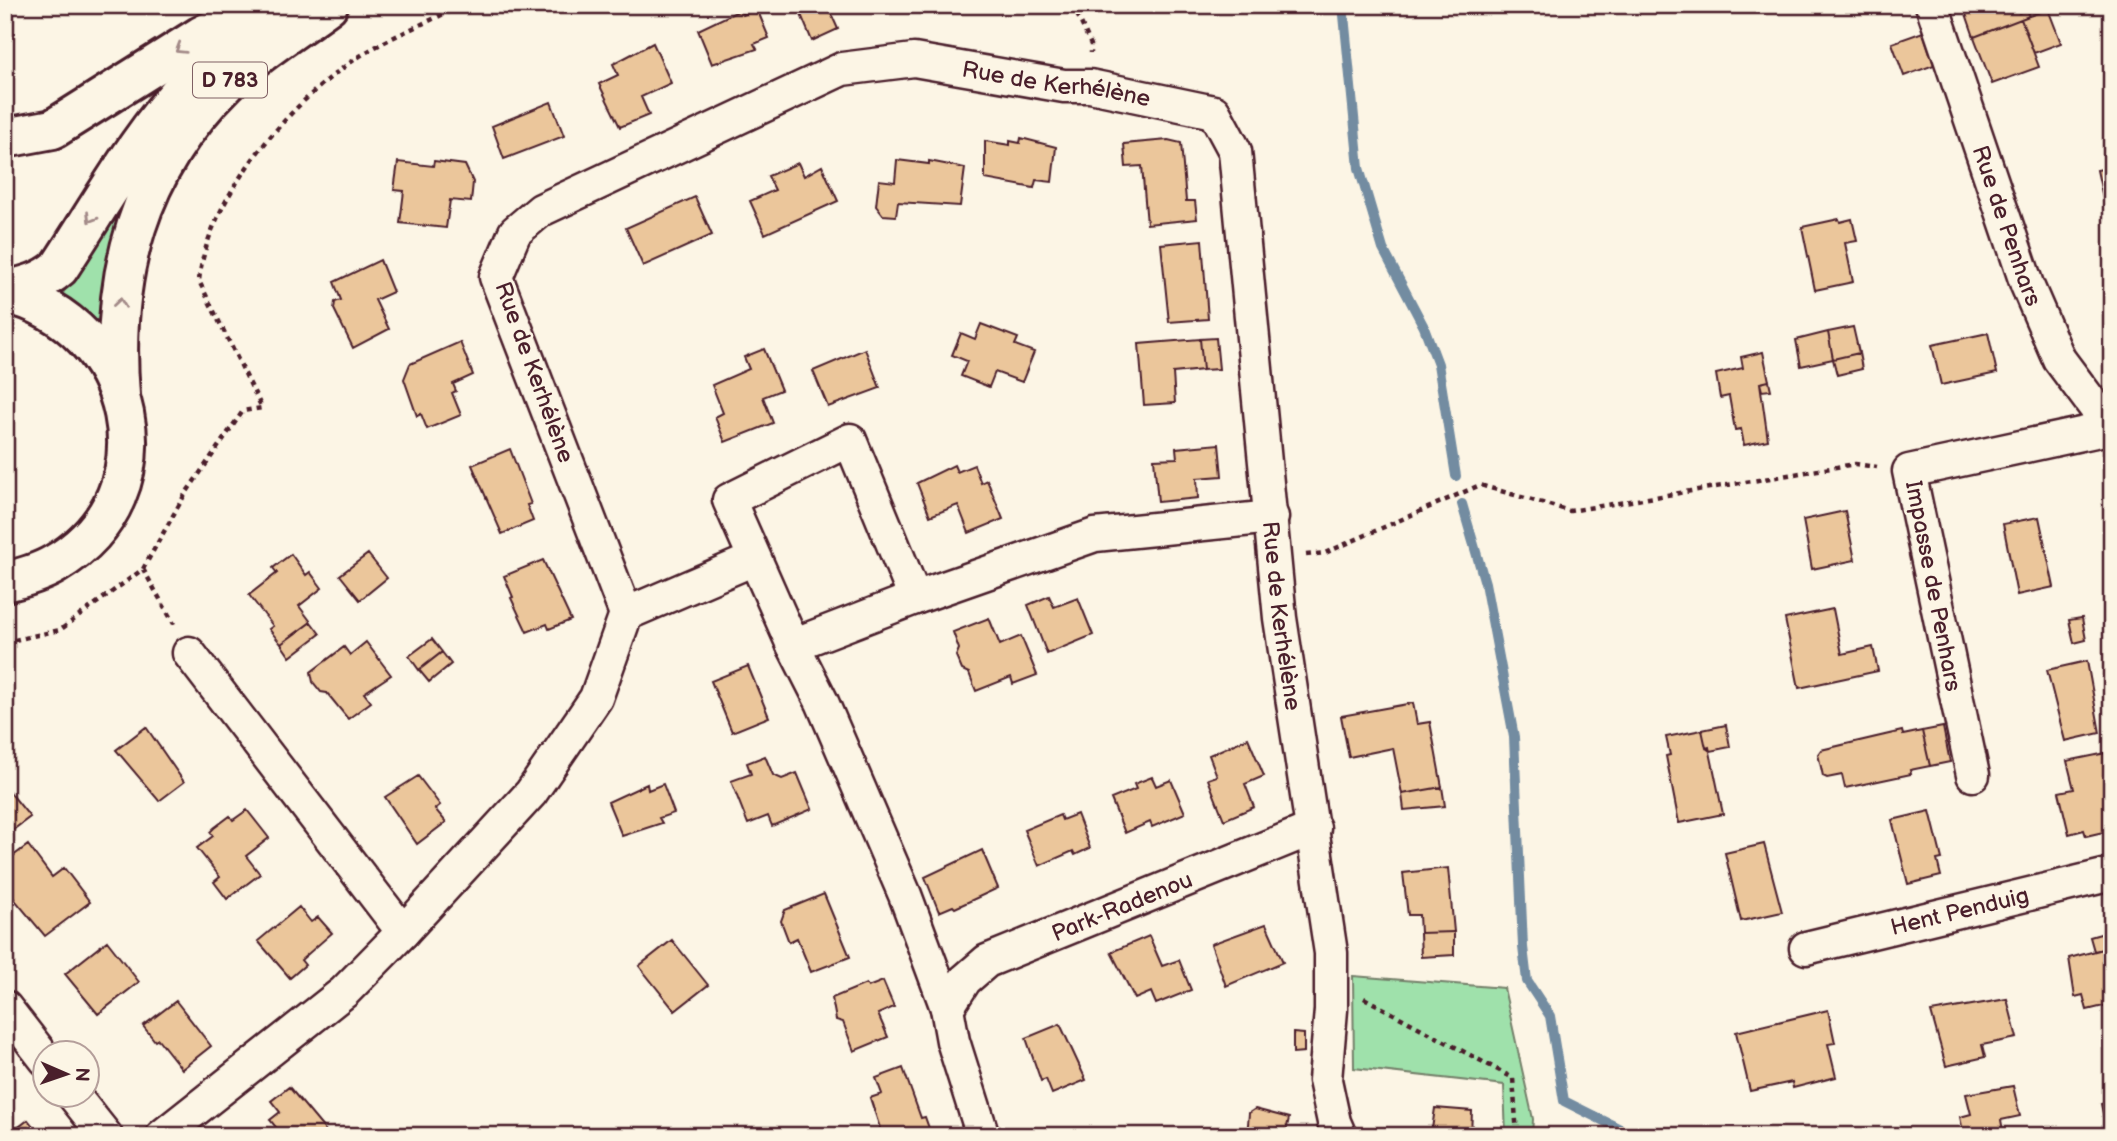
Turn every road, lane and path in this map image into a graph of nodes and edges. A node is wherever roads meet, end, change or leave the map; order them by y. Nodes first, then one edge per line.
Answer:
1 (262, 5) edge
2 (289, 5) edge
3 (328, 5) edge
4 (461, 5) edge
5 (1073, 5) edge
6 (1932, 5) edge
7 (1090, 86) junction
8 (5, 138) edge
9 (5, 292) edge
10 (120, 395) junction
11 (2110, 429) edge
12 (1909, 471) junction
13 (1272, 517) junction
14 (1275, 558) junction
15 (754, 559) junction
16 (143, 569) junction
17 (5, 582) edge
18 (915, 597) junction
19 (626, 614) junction
20 (5, 638) edge
21 (793, 645) junction
22 (189, 653) joint
23 (1973, 775) dead end
24 (1314, 828) junction
25 (2112, 874) edge
26 (403, 932) junction
27 (1806, 948) dead end
28 (1332, 981) junction
29 (5, 1007) edge
30 (947, 1008) junction
31 (32, 1042) edge
32 (85, 1110) edge
33 (106, 1136) edge
34 (162, 1136) edge
35 (984, 1136) edge
36 (1340, 1136) edge
37 (1517, 1136) edge

1 -> 8 main road, D 783
2 -> 9 main road, D 783
10 -> 3 main road, D 783
4 - 16 path
5 - 7 path
6 - 11 street, Rue de Penhars
7 - 13 street, Rue de Kerhélène
7 - 19 street, Rue de Kerhélène
9 - 10 main road
10 - 17 main road
11 - 12 street, Impasse de Penhars
12 - 14 path
12 - 23 street, Impasse de Penhars
13 - 14 street, Rue de Kerhélène
13 - 18 street
14 - 24 street, Rue de Kerhélène
15 - 18 street
15 - 19 street
15 - 21 street
16 - 20 path
16 - 22 path
18 - 21 street
19 - 26 street
21 - 30 street
22 - 26 street
24 - 28 street, Rue de Kerhélène
24 - 30 street, Park-Radenou
25 - 27 street, Hent Penduig
26 - 34 street
28 - 36 street, Rue de Kerhélène
28 - 37 path
29 - 31 street
30 - 35 street
32 - 33 street

